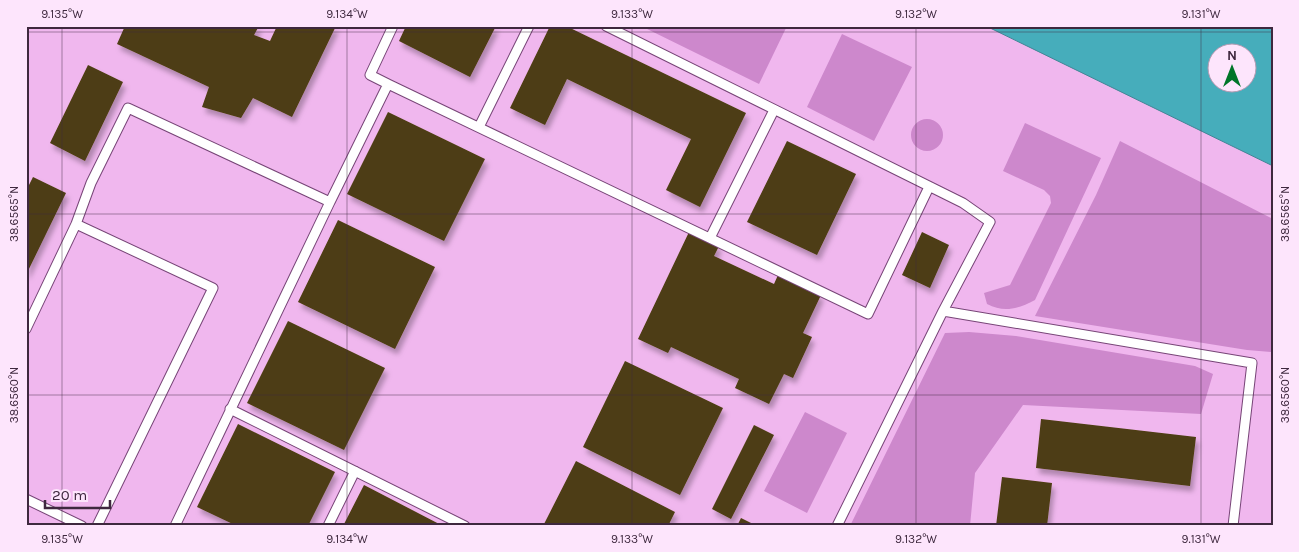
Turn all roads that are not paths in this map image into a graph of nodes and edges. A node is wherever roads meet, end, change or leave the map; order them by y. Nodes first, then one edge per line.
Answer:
1 (393, 26) edge
2 (529, 26) edge
3 (606, 26) edge
4 (388, 84) junction
5 (774, 110) junction
6 (479, 128) junction
7 (929, 187) junction
8 (330, 202) junction
9 (76, 224) junction
10 (710, 238) junction
11 (943, 311) junction
12 (26, 329) edge
13 (230, 409) junction
14 (355, 471) junction
15 (26, 499) edge
16 (82, 526) edge
17 (97, 526) edge
18 (175, 526) edge
19 (328, 526) edge
20 (465, 526) edge
21 (837, 526) edge
22 (1233, 526) edge

1 - 4 lane
2 - 6 lane
3 - 5 lane
4 - 6 lane
4 - 8 lane
5 - 7 lane
5 - 10 lane
6 - 10 lane
7 - 10 lane
7 - 11 lane
8 - 9 lane
8 - 13 lane
9 - 12 lane
9 - 17 lane
11 - 21 lane
11 - 22 lane
13 - 14 lane
13 - 18 lane
14 - 19 lane
14 - 20 lane
15 - 16 lane

